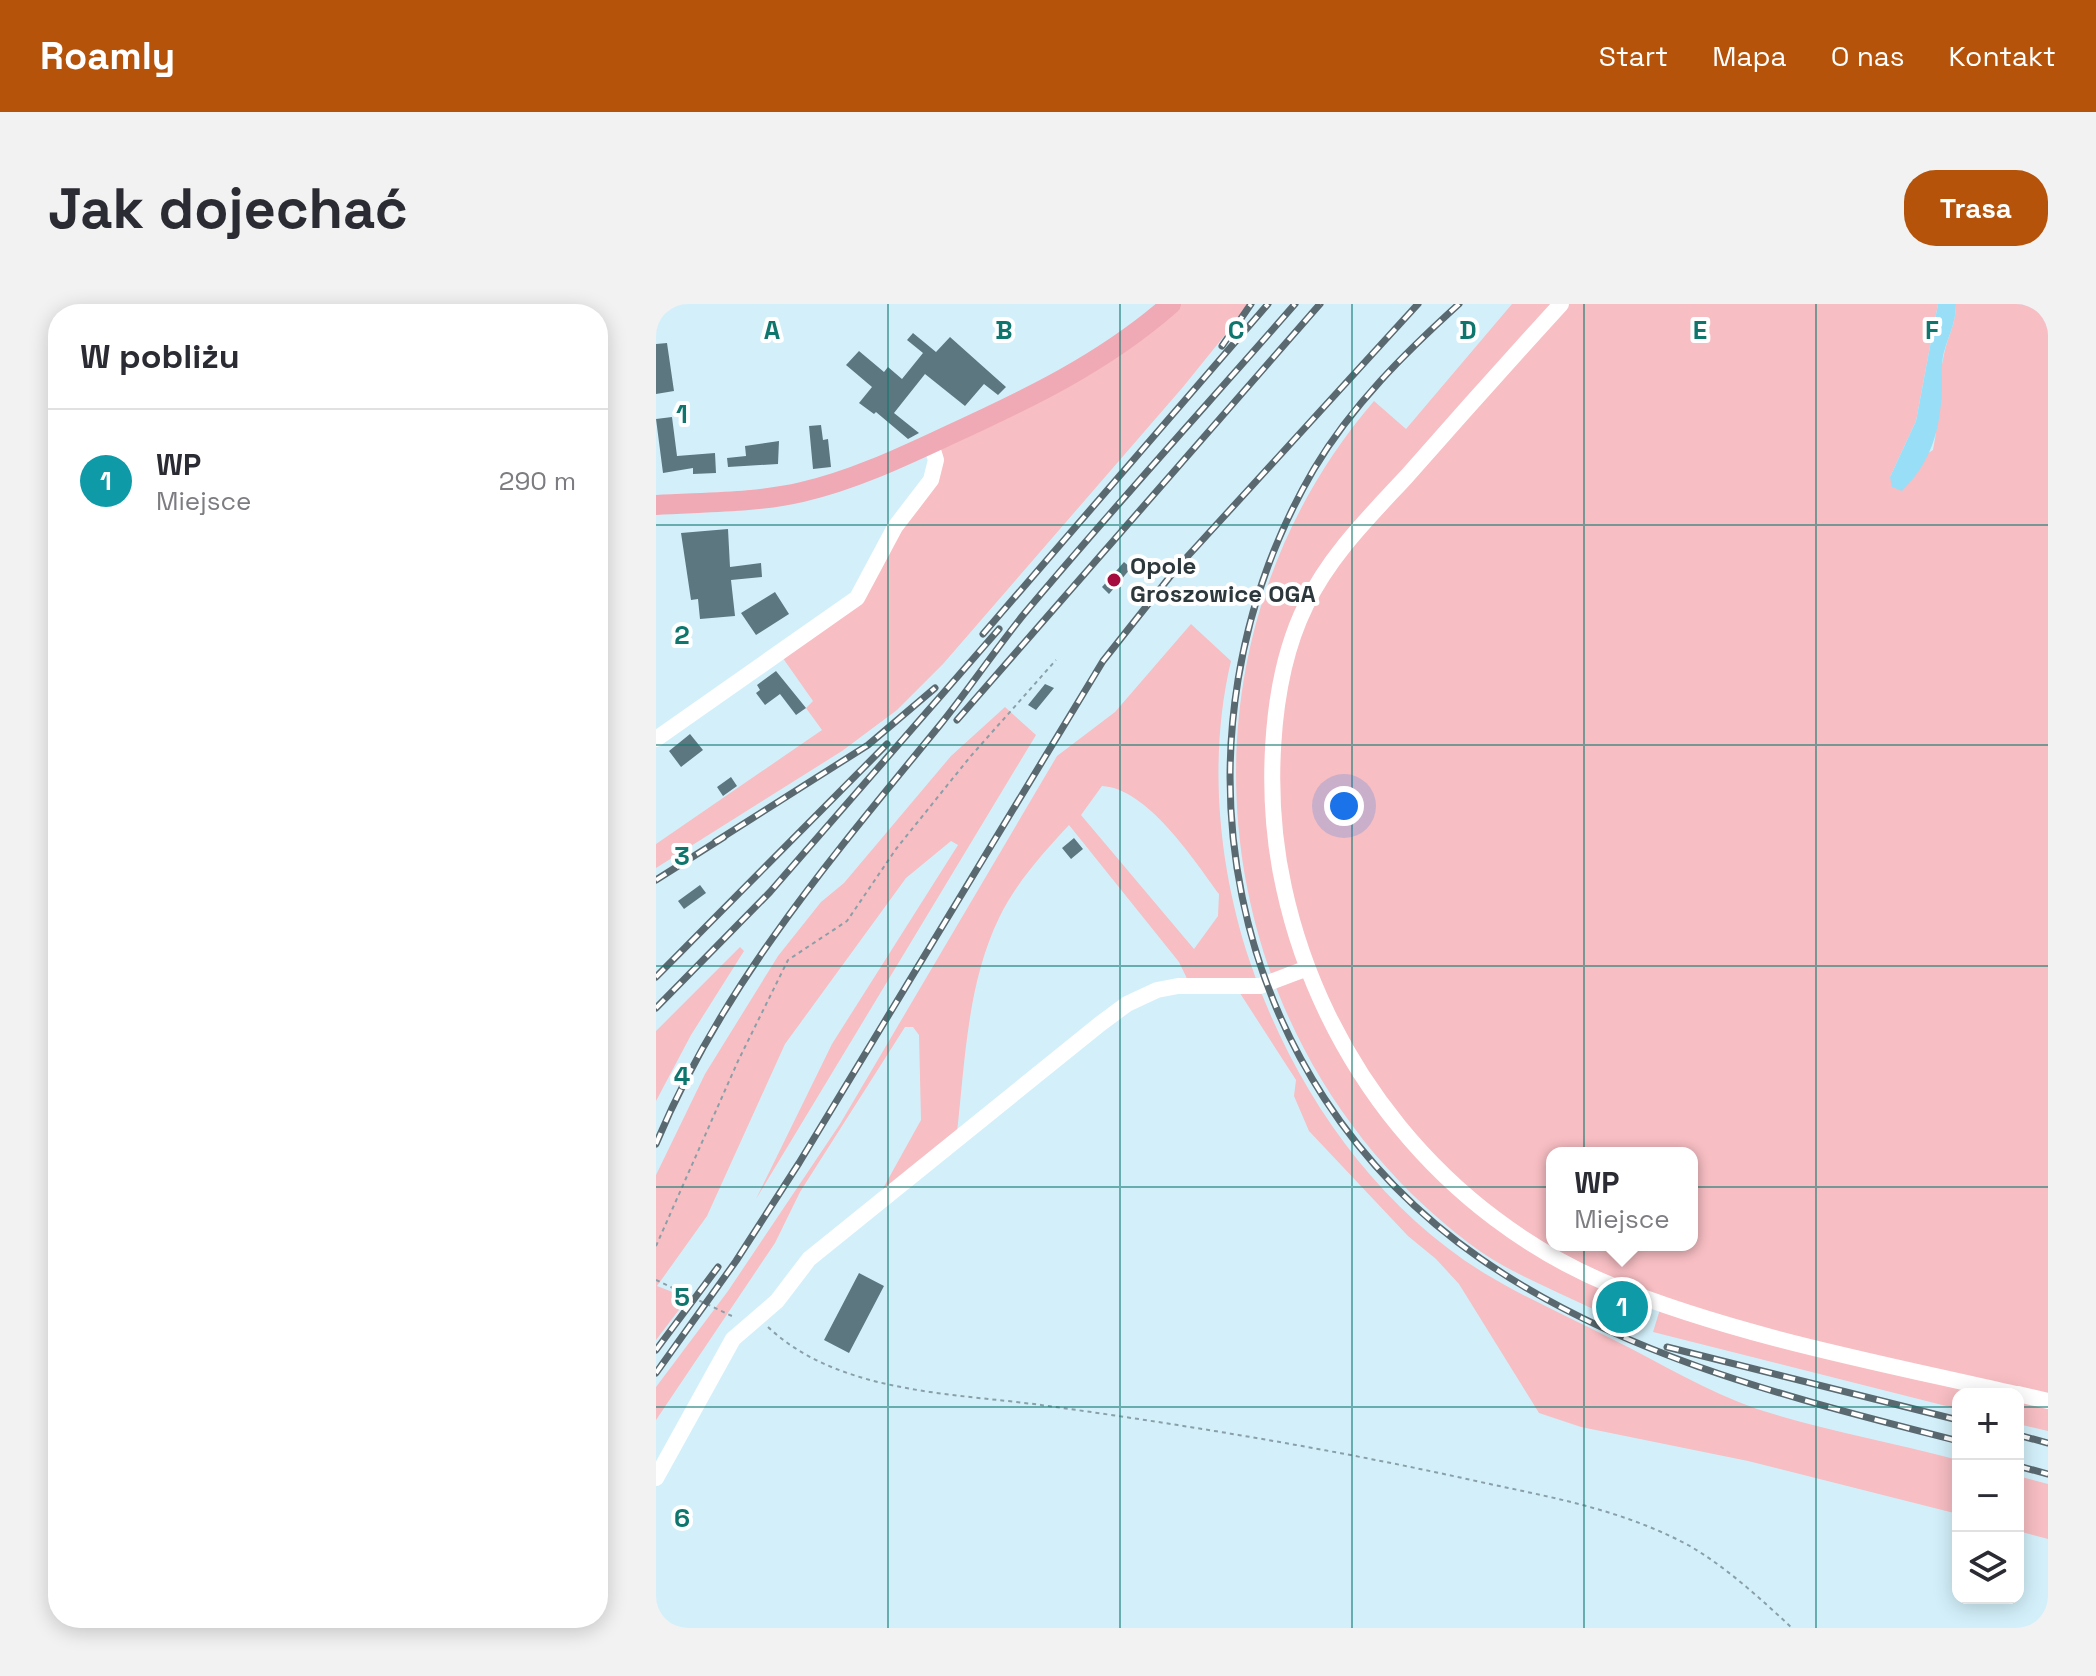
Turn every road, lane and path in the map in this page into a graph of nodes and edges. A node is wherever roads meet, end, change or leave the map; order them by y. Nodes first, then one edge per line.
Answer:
1 (1171, 304) edge
2 (1561, 304) edge
3 (931, 444) junction
4 (656, 505) edge
5 (1056, 660) dead end
6 (657, 737) edge
7 (1305, 969) junction
8 (656, 1246) edge
9 (1546, 1249) edge
10 (1549, 1251) edge
11 (656, 1280) edge
12 (753, 1320) junction
13 (1992, 1388) edge
14 (2024, 1396) edge
15 (2048, 1401) edge
16 (656, 1478) edge
17 (1792, 1628) edge

1 - 3 main road
2 - 7 street
3 - 4 main road
3 - 6 street
5 - 8 path
7 - 9 street
7 - 12 street
10 - 13 street
11 - 12 path
12 - 16 street
12 - 17 path
14 - 15 street

